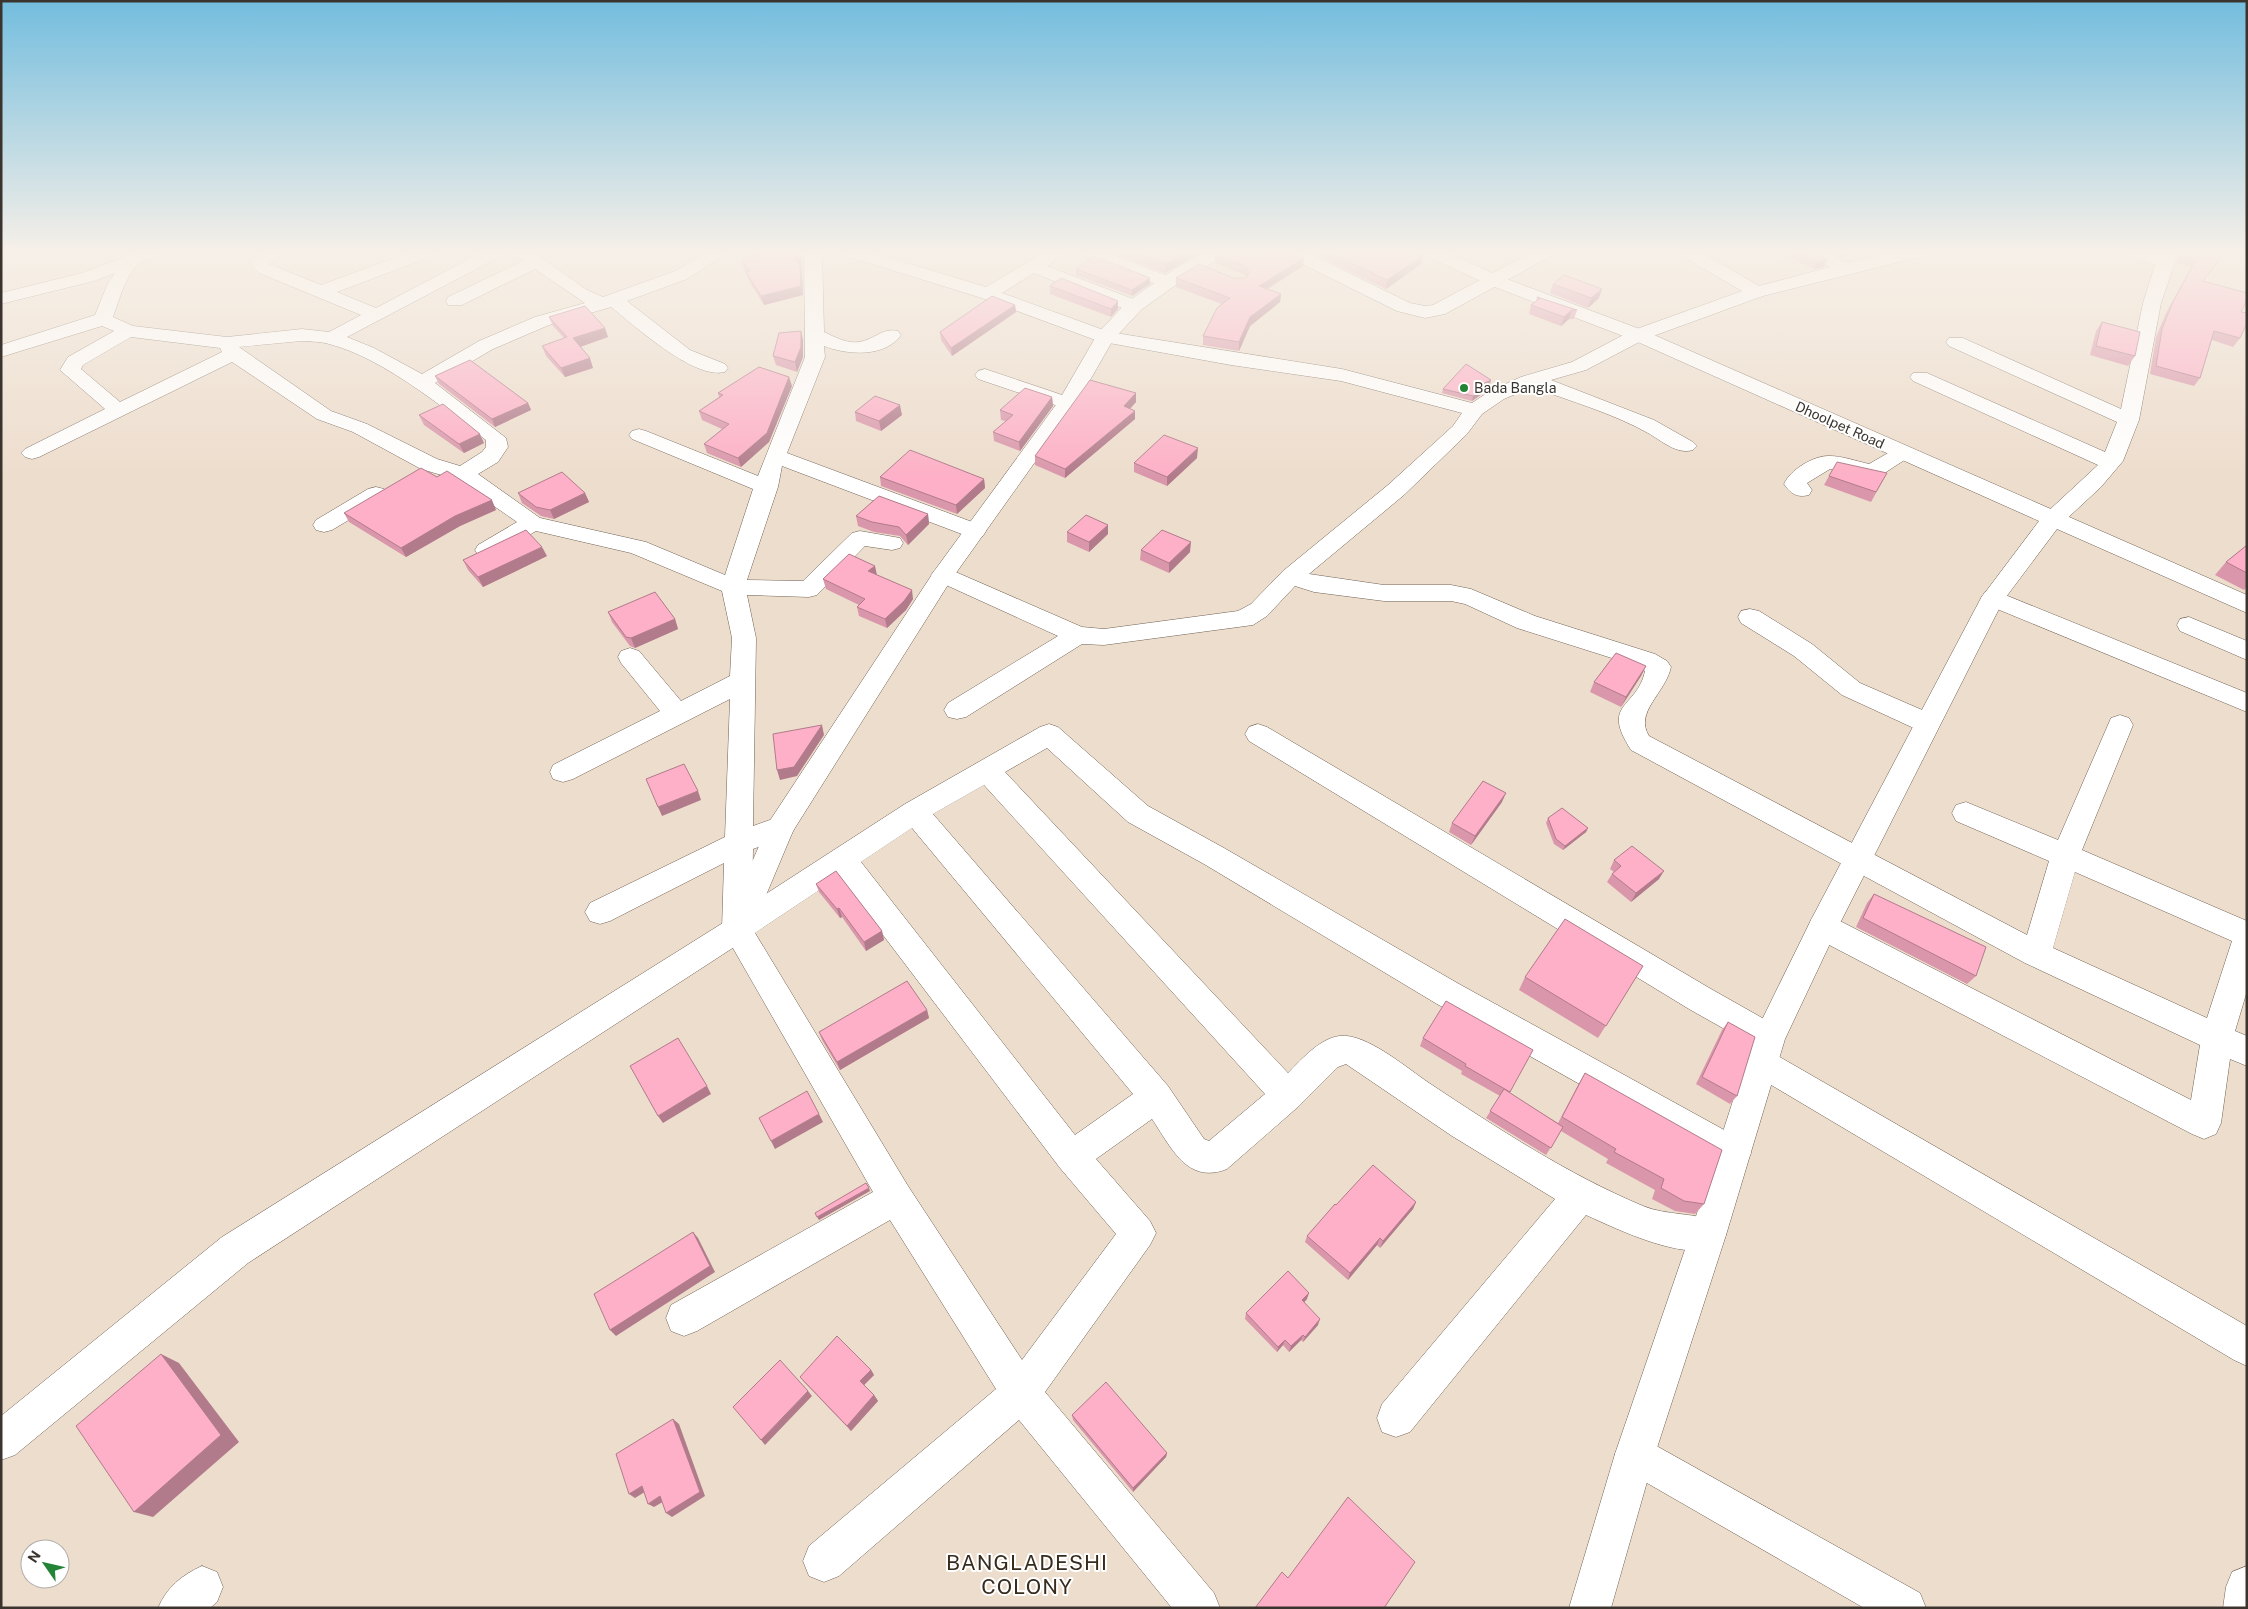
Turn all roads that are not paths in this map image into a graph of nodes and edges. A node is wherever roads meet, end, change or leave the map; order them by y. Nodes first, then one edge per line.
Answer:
1 (80, 326) edge
2 (118, 326) edge
3 (354, 326) edge
4 (530, 326) edge
5 (642, 326) edge
6 (816, 326) edge
7 (1075, 326) edge
8 (1115, 326) edge
9 (1615, 326) edge
10 (1662, 326) edge
11 (2145, 326) edge
12 (128, 331) junction
13 (891, 335) dead end
14 (1638, 335) junction
15 (816, 336) junction
16 (1105, 337) junction
17 (332, 338) junction
18 (1956, 342) dead end
19 (230, 348) junction
20 (1, 351) edge
21 (718, 368) dead end
22 (985, 375) dead end
23 (1920, 377) dead end
24 (1532, 380) junction
25 (422, 382) junction
26 (1067, 403) junction
27 (117, 409) junction
28 (1475, 410) junction
29 (2128, 420) junction
30 (639, 435) dead end
31 (1686, 446) dead end
32 (32, 453) dead end
33 (1902, 453) junction
34 (775, 456) junction
35 (2111, 462) junction
36 (429, 464) junction
37 (463, 474) junction
38 (767, 487) junction
39 (1801, 490) dead end
40 (2052, 520) junction
41 (533, 523) junction
42 (324, 524) dead end
43 (975, 531) junction
44 (892, 543) dead end
45 (486, 550) edge
46 (943, 574) junction
47 (1291, 576) junction
48 (733, 587) junction
49 (1993, 598) junction
50 (2247, 606) edge
51 (1750, 617) dead end
52 (2189, 625) dead end
53 (1078, 635) junction
54 (2247, 651) edge
55 (630, 657) dead end
56 (743, 681) junction
57 (2247, 703) edge
58 (957, 710) dead end
59 (676, 713) junction
60 (1927, 723) junction
61 (2120, 725) dead end
62 (1258, 734) dead end
63 (988, 771) junction
64 (563, 772) dead end
65 (915, 812) junction
66 (1966, 813) dead end
67 (781, 827) junction
68 (739, 843) junction
69 (2065, 857) junction
70 (1858, 858) junction
71 (842, 859) junction
72 (600, 912) dead end
73 (1823, 927) junction
74 (737, 929) junction
75 (2247, 934) edge
76 (2247, 940) edge
77 (2036, 954) junction
78 (2217, 1038) junction
79 (1765, 1051) junction
80 (2247, 1052) edge
81 (1288, 1096) junction
82 (1156, 1097) junction
83 (1734, 1153) junction
84 (1072, 1157) junction
85 (1580, 1195) junction
86 (896, 1198) junction
87 (1708, 1235) junction
88 (684, 1318) dead end
89 (2247, 1347) edge
90 (1021, 1393) junction
91 (1396, 1418) dead end
92 (1, 1441) edge
93 (1636, 1454) junction
94 (824, 1561) dead end
95 (2247, 1586) edge
96 (1199, 1608) edge
97 (1590, 1608) edge
98 (1905, 1608) edge
99 (2244, 1608) edge

1 - 20 street
2 - 12 street
3 - 17 street
4 - 25 street
5 - 21 street
6 - 15 street
7 - 16 street
8 - 16 street
9 - 14 street, Dhoolpet Road
10 - 14 street
11 - 29 street
12 - 19 street
12 - 27 street
13 - 15 street
14 - 24 street
14 - 33 street, Dhoolpet Road
15 - 34 street
16 - 26 street
16 - 28 street
17 - 19 street
17 - 25 street
18 - 29 street
19 - 27 street
19 - 36 street
22 - 26 street
23 - 35 street
24 - 28 street
24 - 31 street
25 - 37 street
26 - 43 street
27 - 32 street
28 - 47 street
29 - 35 street
30 - 38 street
33 - 39 street
33 - 40 street, Dhoolpet Road
34 - 38 street
34 - 43 street
35 - 40 street
36 - 37 street
36 - 42 street
37 - 41 street
38 - 48 street
40 - 49 street
40 - 50 street, Dhoolpet Road
41 - 45 street
41 - 48 street
43 - 46 street
44 - 48 street
46 - 53 street
46 - 67 street
47 - 53 street
47 - 70 street
48 - 56 street
49 - 57 street
49 - 60 street
51 - 60 street
52 - 54 street
53 - 58 street
55 - 59 street
56 - 59 street
56 - 68 street
59 - 64 street
60 - 70 street
61 - 69 street
62 - 79 street
63 - 65 street
63 - 81 street
63 - 83 street
65 - 71 street
65 - 82 street
66 - 69 street
67 - 68 street
67 - 74 street
68 - 72 street
68 - 74 street
69 - 75 street
69 - 77 street
70 - 73 street
70 - 77 street
71 - 74 street
71 - 84 street
73 - 78 street
73 - 79 street
74 - 86 street
74 - 92 street
76 - 78 street
77 - 78 street
78 - 80 street
79 - 83 street
79 - 89 street
81 - 82 street
81 - 85 street
82 - 84 street
83 - 87 street
84 - 90 street
85 - 87 street
85 - 91 street
86 - 88 street
86 - 90 street
87 - 93 street
90 - 94 street
90 - 96 street
93 - 97 street
93 - 98 street
95 - 99 street

